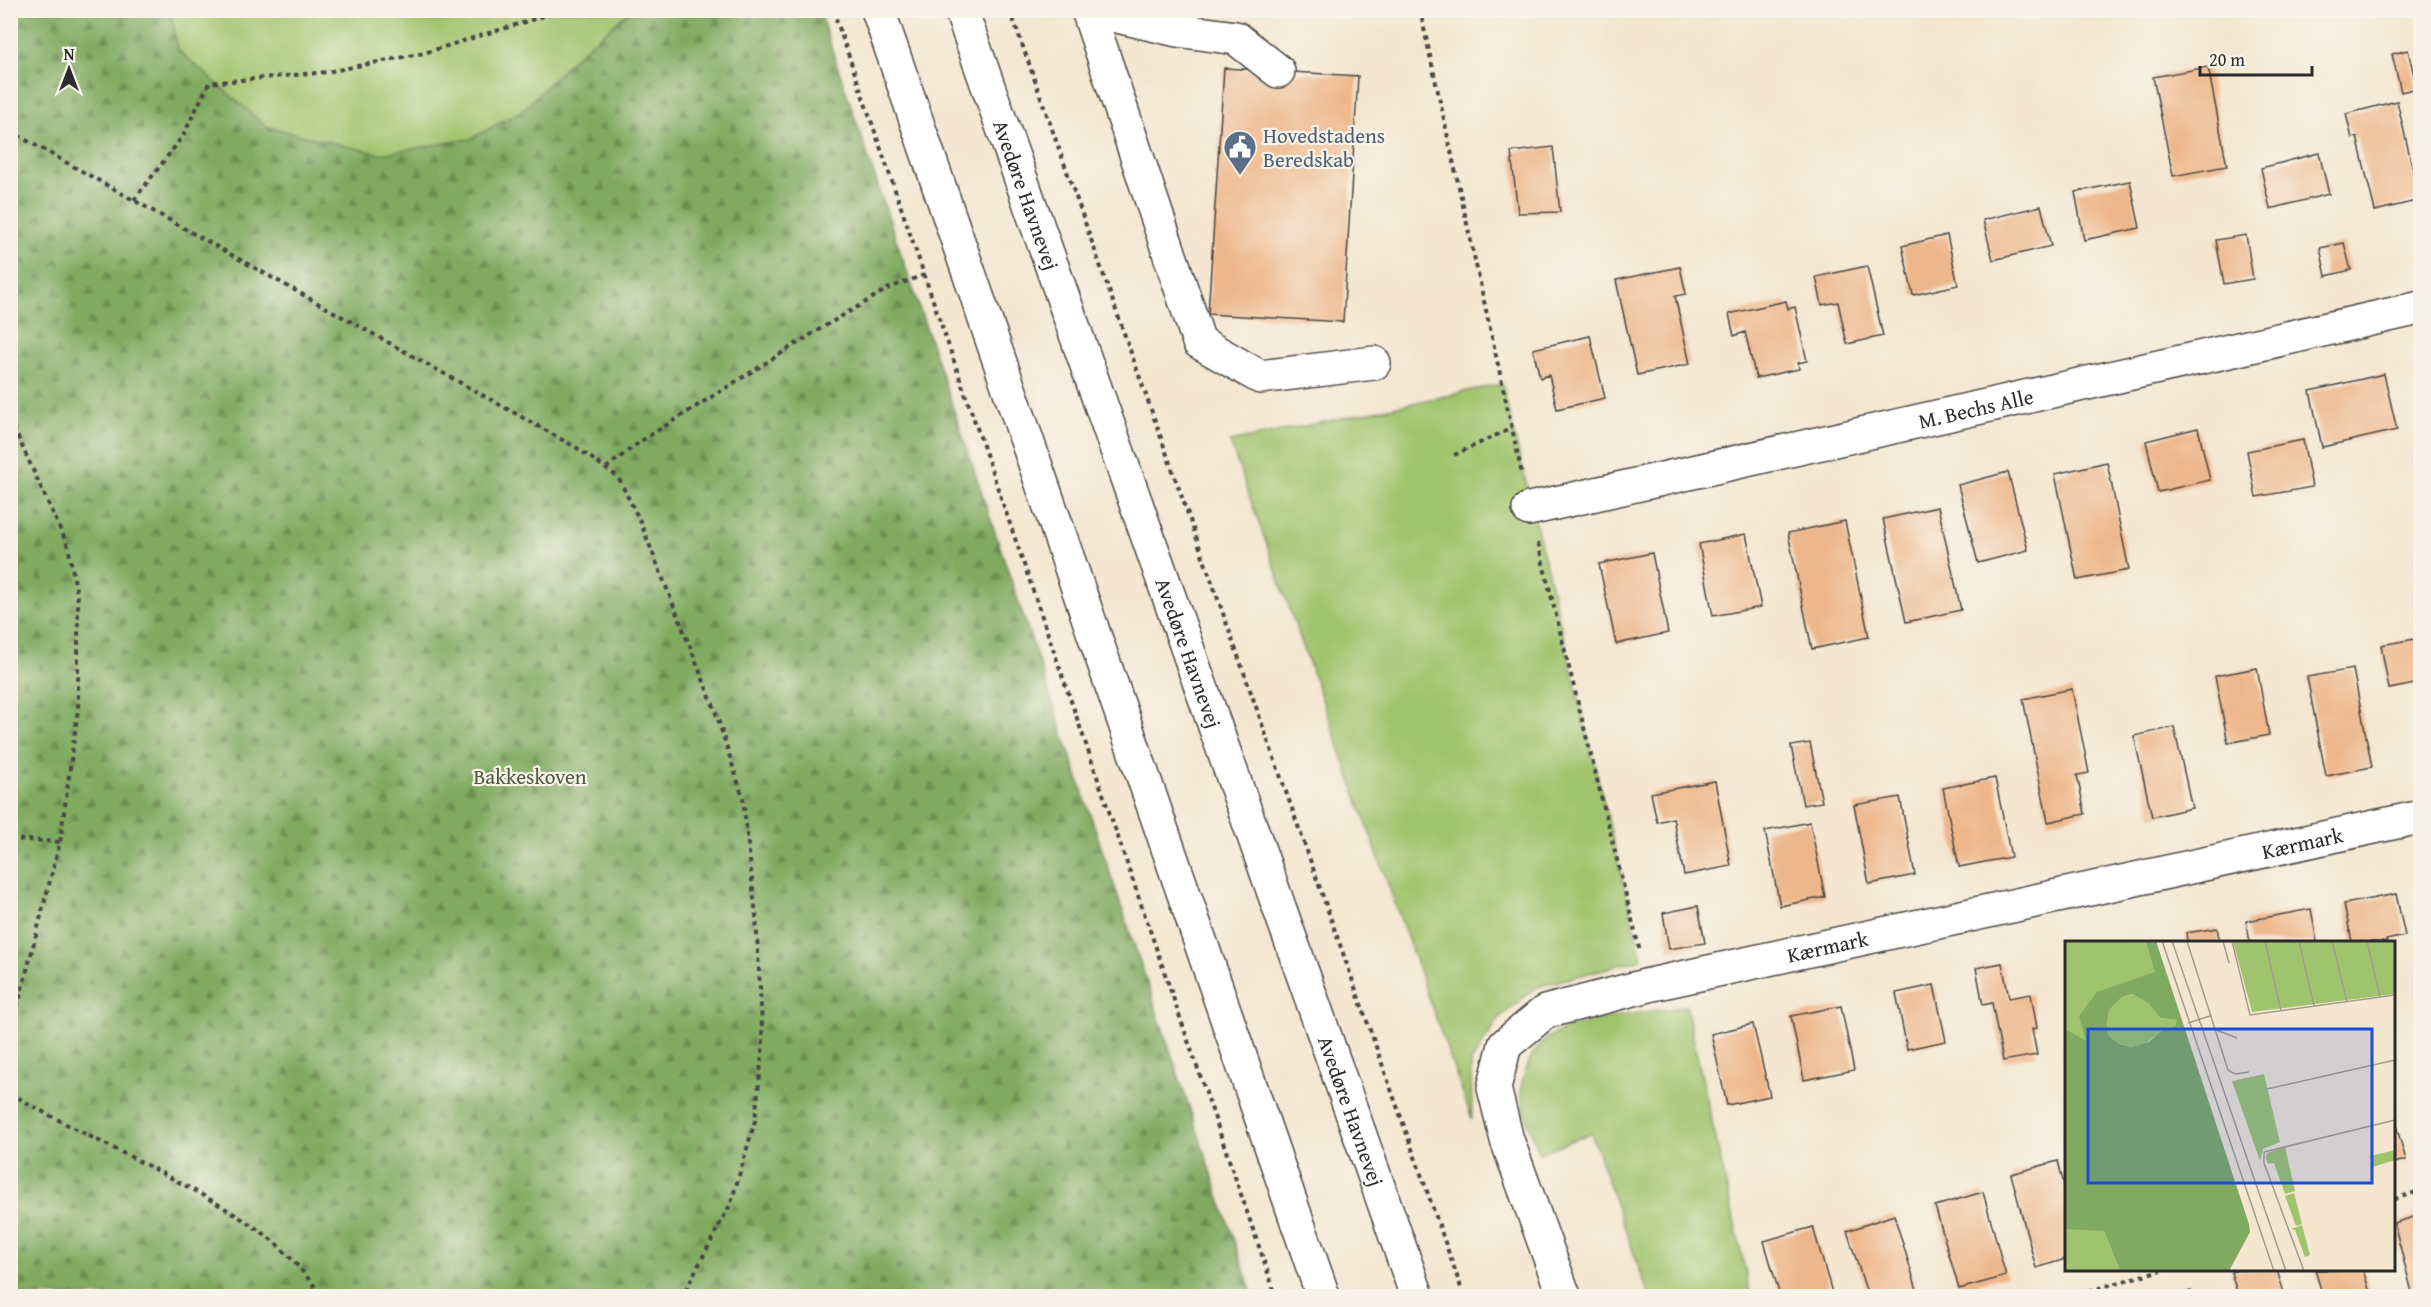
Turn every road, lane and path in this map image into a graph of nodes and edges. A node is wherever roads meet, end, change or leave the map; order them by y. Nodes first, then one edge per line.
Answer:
1 (564, 10) edge
2 (833, 10) edge
3 (878, 10) edge
4 (961, 10) edge
5 (1010, 10) edge
6 (1088, 10) edge
7 (1109, 10) edge
8 (1278, 71) dead end
9 (10, 131) edge
10 (134, 200) junction
11 (924, 275) junction
12 (2421, 308) edge
13 (1374, 363) dead end
14 (10, 420) edge
15 (1512, 428) dead end
16 (1454, 455) dead end
17 (606, 468) junction
18 (1529, 509) dead end
19 (2421, 817) edge
20 (10, 839) edge
21 (60, 842) junction
22 (10, 1036) edge
23 (10, 1093) edge
24 (2421, 1191) edge
25 (2395, 1199) edge
26 (2154, 1271) edge
27 (322, 1296) edge
28 (680, 1296) edge
29 (1276, 1296) edge
30 (1323, 1296) edge
31 (1418, 1296) edge
32 (1464, 1296) edge
33 (1564, 1296) edge
34 (2072, 1296) edge

1 - 10 path
2 - 11 path
3 - 30 street
4 - 31 street, Avedøre Havnevej
5 - 32 path
6 - 13 street
7 - 8 street
9 - 10 path
10 - 17 path
11 - 17 path
11 - 29 path
12 - 18 street, M. Bechs Alle
14 - 21 path
15 - 16 path
17 - 28 path
19 - 33 street, Kærmark
20 - 21 path
21 - 22 path
23 - 27 path
24 - 25 path
26 - 34 path

